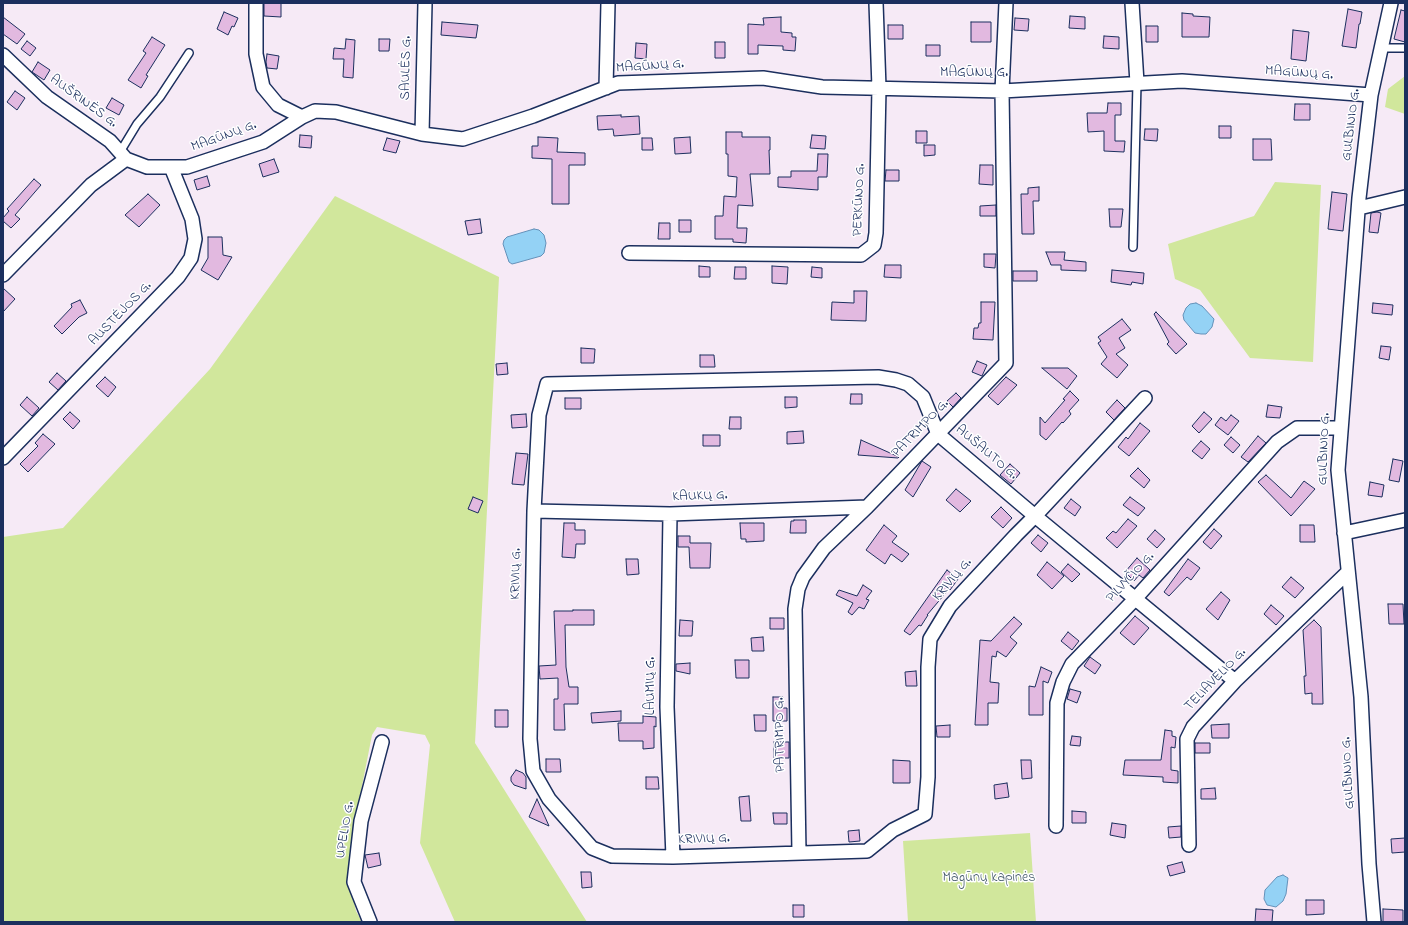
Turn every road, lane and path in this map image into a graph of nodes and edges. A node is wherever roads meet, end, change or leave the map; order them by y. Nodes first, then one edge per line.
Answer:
1 (256, 3) edge
2 (425, 3) edge
3 (608, 3) edge
4 (876, 3) edge
5 (1006, 3) edge
6 (1132, 3) edge
7 (1391, 3) edge
8 (1382, 48) junction
9 (1405, 48) edge
10 (188, 53) dead end
11 (3, 55) edge
12 (1137, 83) junction
13 (606, 88) junction
14 (879, 88) junction
15 (1002, 91) junction
16 (1371, 95) junction
17 (302, 117) junction
18 (422, 134) junction
19 (123, 156) junction
20 (171, 167) junction
21 (1405, 197) edge
22 (1359, 208) junction
23 (1133, 247) dead end
24 (628, 253) dead end
25 (3, 275) edge
26 (679, 382) joint
27 (1145, 398) dead end
28 (1341, 428) junction
29 (938, 434) junction
30 (3, 458) edge
31 (867, 507) junction
32 (534, 511) junction
33 (670, 514) junction
34 (1035, 516) junction
35 (1405, 520) edge
36 (1344, 533) junction
37 (1348, 572) junction
38 (1135, 599) junction
39 (1235, 681) junction
40 (382, 742) dead end
41 (1056, 826) dead end
42 (1189, 845) dead end
43 (799, 854) junction
44 (673, 857) junction
45 (370, 922) edge
46 (1374, 922) edge

1 - 17 street
2 - 18 street, SAULĖS G.
3 - 13 street
4 - 14 street, PERKŪNO G.
5 - 15 street, PATRIMPO G.
6 - 12 street
7 - 8 street, GULBINIO G.
8 - 9 lane
8 - 16 street, GULBINIO G.
10 - 19 lane
11 - 19 street, AUŠRINĖS G.
12 - 15 street, MAGŪNŲ G.
12 - 16 street, MAGŪNŲ G.
12 - 23 lane
13 - 14 street, MAGŪNŲ G.
13 - 18 street, MAGŪNŲ G.
14 - 15 street, MAGŪNŲ G.
14 - 24 street, PERKŪNO G.
15 - 29 street, PATRIMPO G.
16 - 22 street, GULBINIO G.
17 - 18 street, MAGŪNŲ G.
17 - 20 street, MAGŪNŲ G.
19 - 20 street, MAGŪNŲ G.
19 - 25 street
20 - 30 street, AUSTĖJOS G.
21 - 22 street
22 - 28 street, GULBINIO G.
26 - 29 street, AUŠAUTO G.
26 - 32 street, KRIVIŲ G.
27 - 34 street, KRIVIŲ G.
28 - 36 street, GULBINIO G.
28 - 38 street, PILVYČIO G.
29 - 31 street, PATRIMPO G.
29 - 34 street, AUŠAUTO G.
31 - 33 street, KAUKŲ G.
31 - 43 street, PATRIMPO G.
32 - 33 street, KAUKŲ G.
32 - 44 street, KRIVIŲ G.
33 - 44 street, LAUMIŲ G.
34 - 38 street, AUŠAUTO G.
34 - 43 street, KRIVIŲ G.
35 - 36 street
36 - 37 street, GULBINIO G.
37 - 39 street, TELIAVELIO G.
37 - 46 street, GULBINIO G.
38 - 39 street, AUŠAUTO G.
38 - 41 street, PILVYČIO G.
39 - 42 street, TELIAVELIO G.
40 - 45 street, UPELIO G.
43 - 44 street, KRIVIŲ G.

